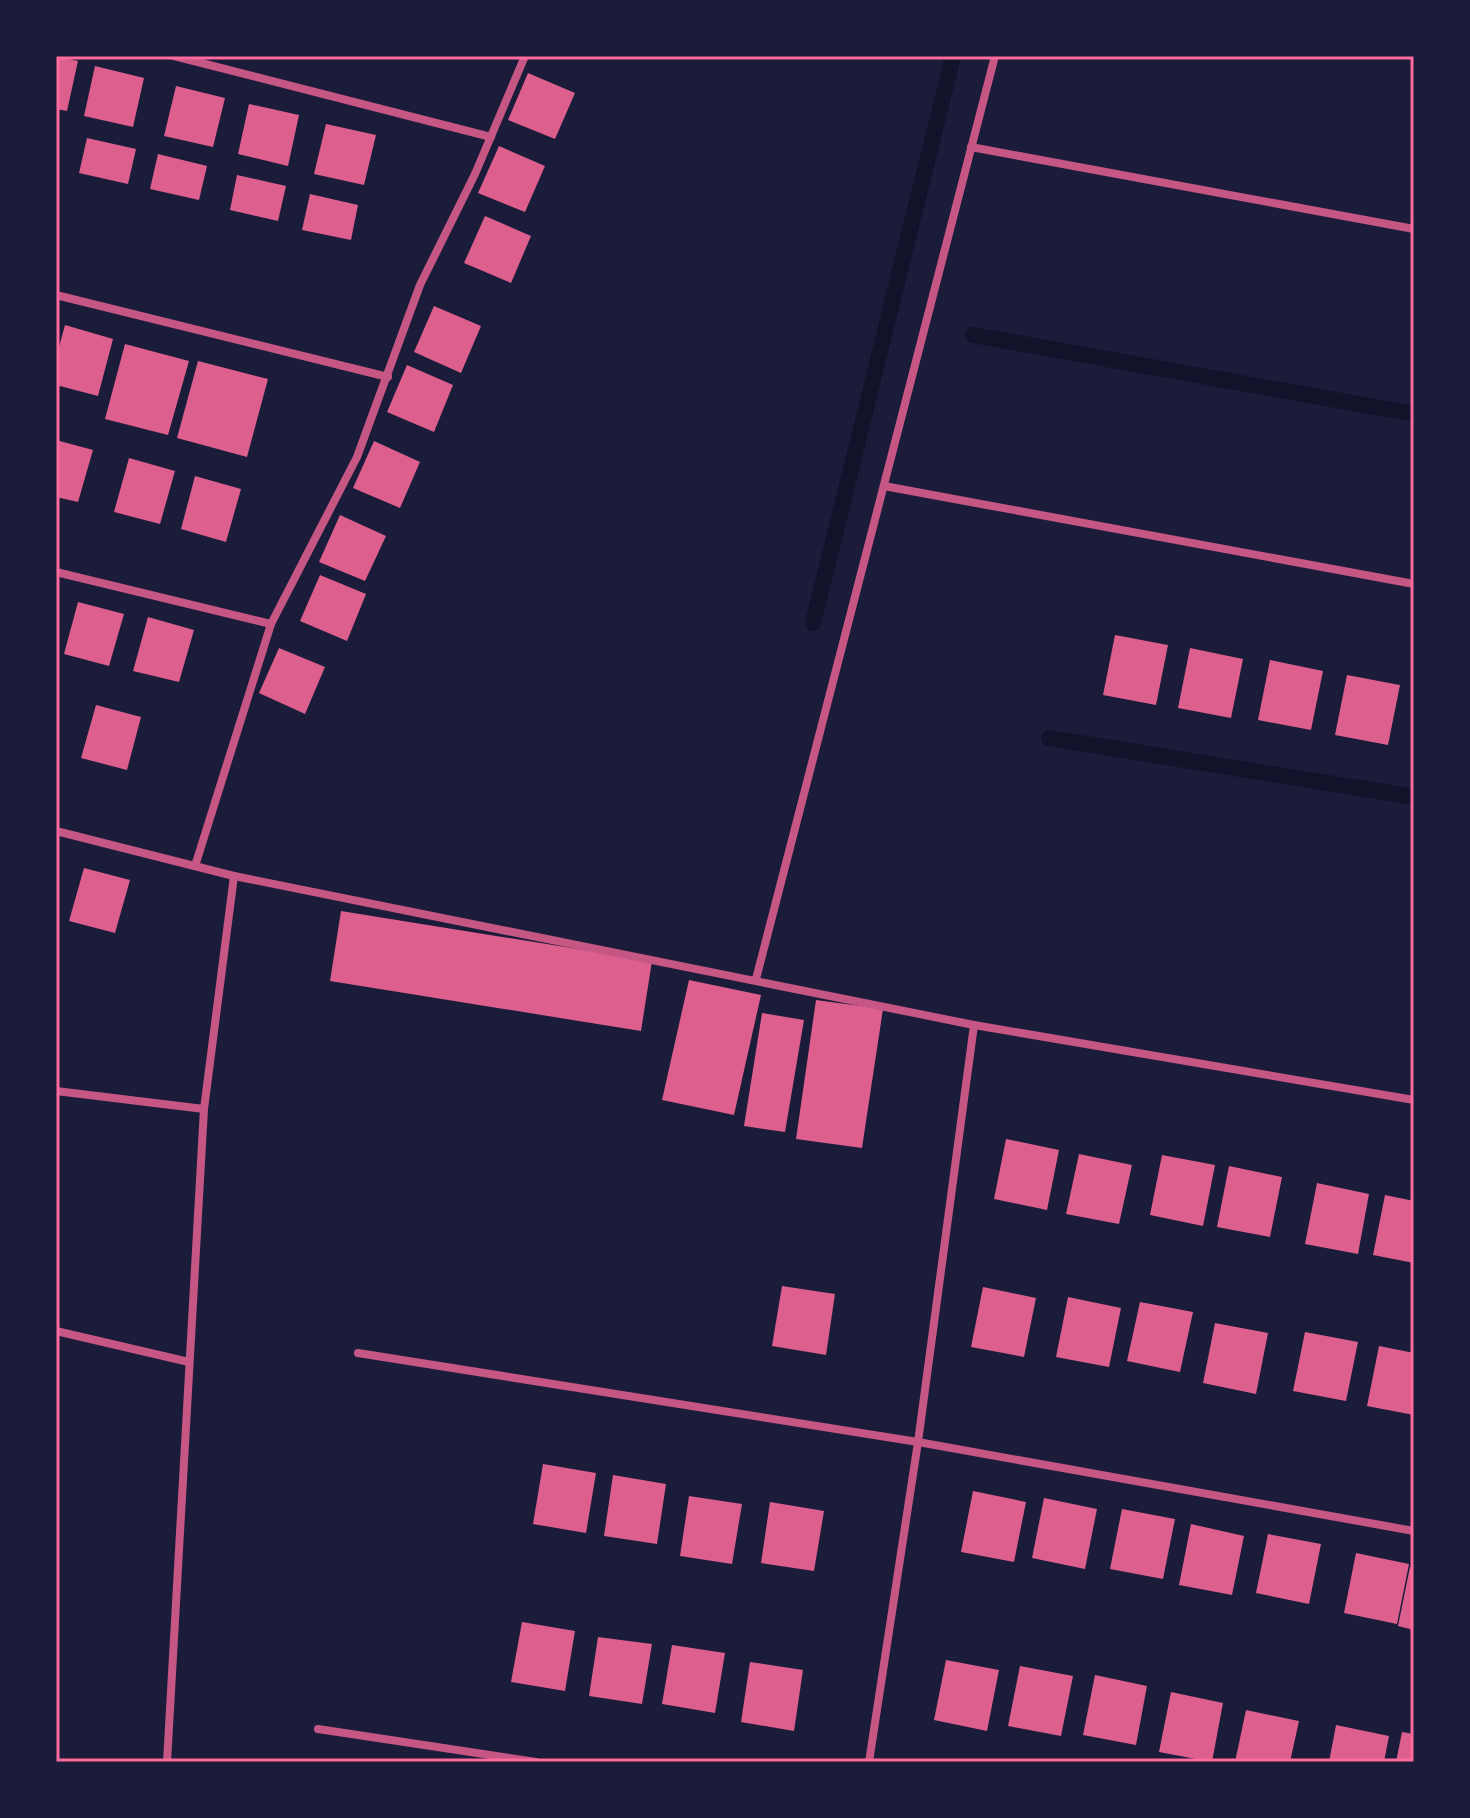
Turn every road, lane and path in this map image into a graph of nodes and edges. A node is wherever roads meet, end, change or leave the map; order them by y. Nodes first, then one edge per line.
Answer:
1 (174, 56) edge
2 (525, 56) edge
3 (995, 56) edge
4 (491, 137) junction
5 (971, 147) junction
6 (1414, 229) edge
7 (56, 295) edge
8 (388, 377) junction
9 (884, 486) junction
10 (56, 572) edge
11 (1414, 584) edge
12 (271, 624) junction
13 (56, 831) edge
14 (195, 866) junction
15 (234, 876) junction
16 (756, 979) junction
17 (974, 1025) junction
18 (56, 1091) edge
19 (1414, 1100) edge
20 (204, 1109) junction
21 (56, 1331) edge
22 (358, 1353) dead end
23 (189, 1362) junction
24 (918, 1442) junction
25 (1414, 1531) edge
26 (318, 1729) dead end
27 (167, 1762) edge
28 (536, 1762) edge
29 (869, 1762) edge

1 - 4 street
2 - 4 street
3 - 5 street
4 - 8 street
5 - 6 street
5 - 9 street
7 - 8 street
8 - 12 street
9 - 11 street
9 - 16 street
10 - 12 street
12 - 14 street
13 - 14 street
14 - 15 street
15 - 16 street
15 - 20 street
16 - 17 street
17 - 19 street
17 - 24 street
18 - 20 street
20 - 23 street
21 - 23 street
22 - 24 street
23 - 27 street
24 - 25 street
24 - 29 street
26 - 28 street

